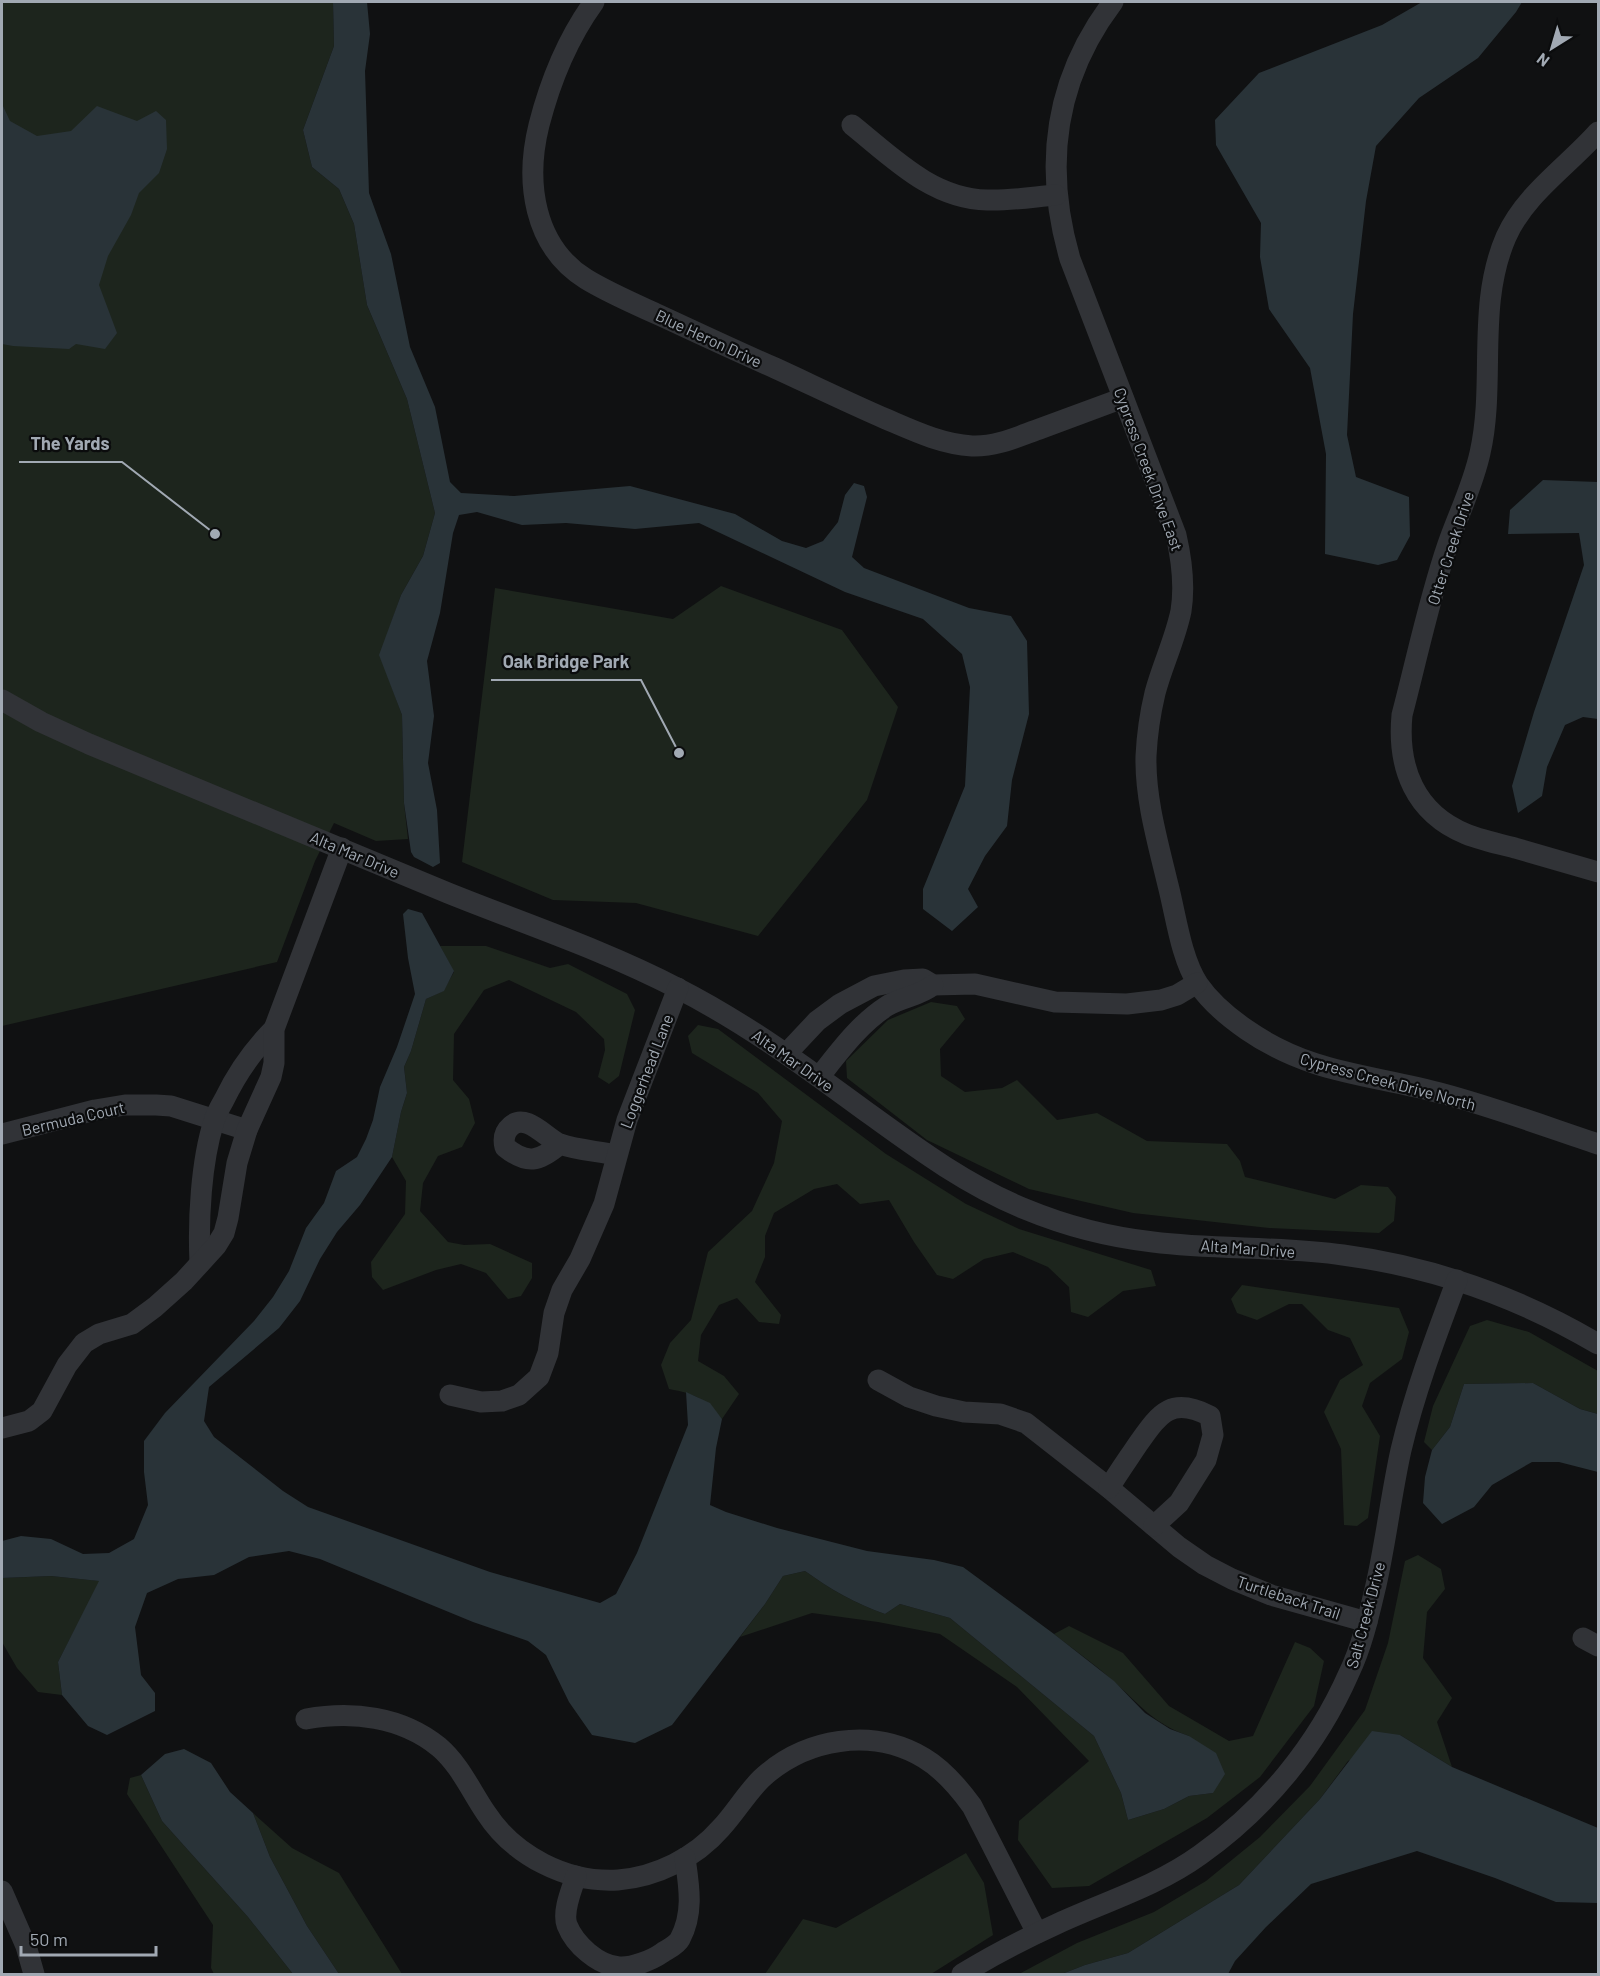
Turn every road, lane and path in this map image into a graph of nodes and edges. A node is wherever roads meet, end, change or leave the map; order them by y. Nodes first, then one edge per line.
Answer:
1 (594, 2) edge
2 (1113, 2) edge
3 (852, 125) dead end
4 (1599, 132) edge
5 (1056, 195) junction
6 (1123, 398) junction
7 (2, 700) edge
8 (342, 848) junction
9 (1599, 872) edge
10 (1197, 983) junction
11 (933, 985) junction
12 (678, 988) junction
13 (274, 1029) junction
14 (787, 1053) junction
15 (819, 1077) junction
16 (214, 1119) junction
17 (247, 1130) junction
18 (2, 1134) edge
19 (560, 1144) dead end
20 (1599, 1144) edge
21 (616, 1155) junction
22 (200, 1263) junction
23 (1457, 1280) junction
24 (1599, 1344) edge
25 (878, 1380) dead end
26 (450, 1395) dead end
27 (2, 1428) edge
28 (1109, 1488) junction
29 (1154, 1526) junction
30 (1367, 1622) junction
31 (306, 1719) dead end
32 (685, 1858) junction
33 (576, 1876) junction
34 (2, 1891) edge
35 (1037, 1933) junction
36 (34, 1974) edge
37 (962, 1974) edge

1 - 6 street, Blue Heron Drive
2 - 5 street, Cypress Creek Drive East
3 - 5 street
4 - 9 street, Otter Creek Drive
5 - 6 street, Cypress Creek Drive East
6 - 10 street, Cypress Creek Drive East
7 - 8 street, Alta Mar Drive
8 - 12 street, Alta Mar Drive
8 - 13 street
10 - 11 street
10 - 20 street, Cypress Creek Drive North
11 - 14 street
11 - 15 street
12 - 14 street, Alta Mar Drive
12 - 21 street, Loggerhead Lane
13 - 16 street
13 - 17 street
14 - 15 street, Alta Mar Drive
15 - 23 street, Alta Mar Drive
16 - 17 street, Bermuda Court
16 - 18 street, Bermuda Court
16 - 22 street
17 - 22 street
19 - 21 street
21 - 26 street, Loggerhead Lane
22 - 27 street
23 - 24 street, Alta Mar Drive
23 - 30 street, Salt Creek Drive
25 - 28 street, Turtleback Trail
28 - 29 street, Turtleback Trail
28 - 29 street
29 - 30 street, Turtleback Trail
30 - 35 street, Salt Creek Drive
31 - 33 street
32 - 33 street
32 - 33 street
32 - 35 street
34 - 36 street
35 - 37 street, Salt Creek Drive

